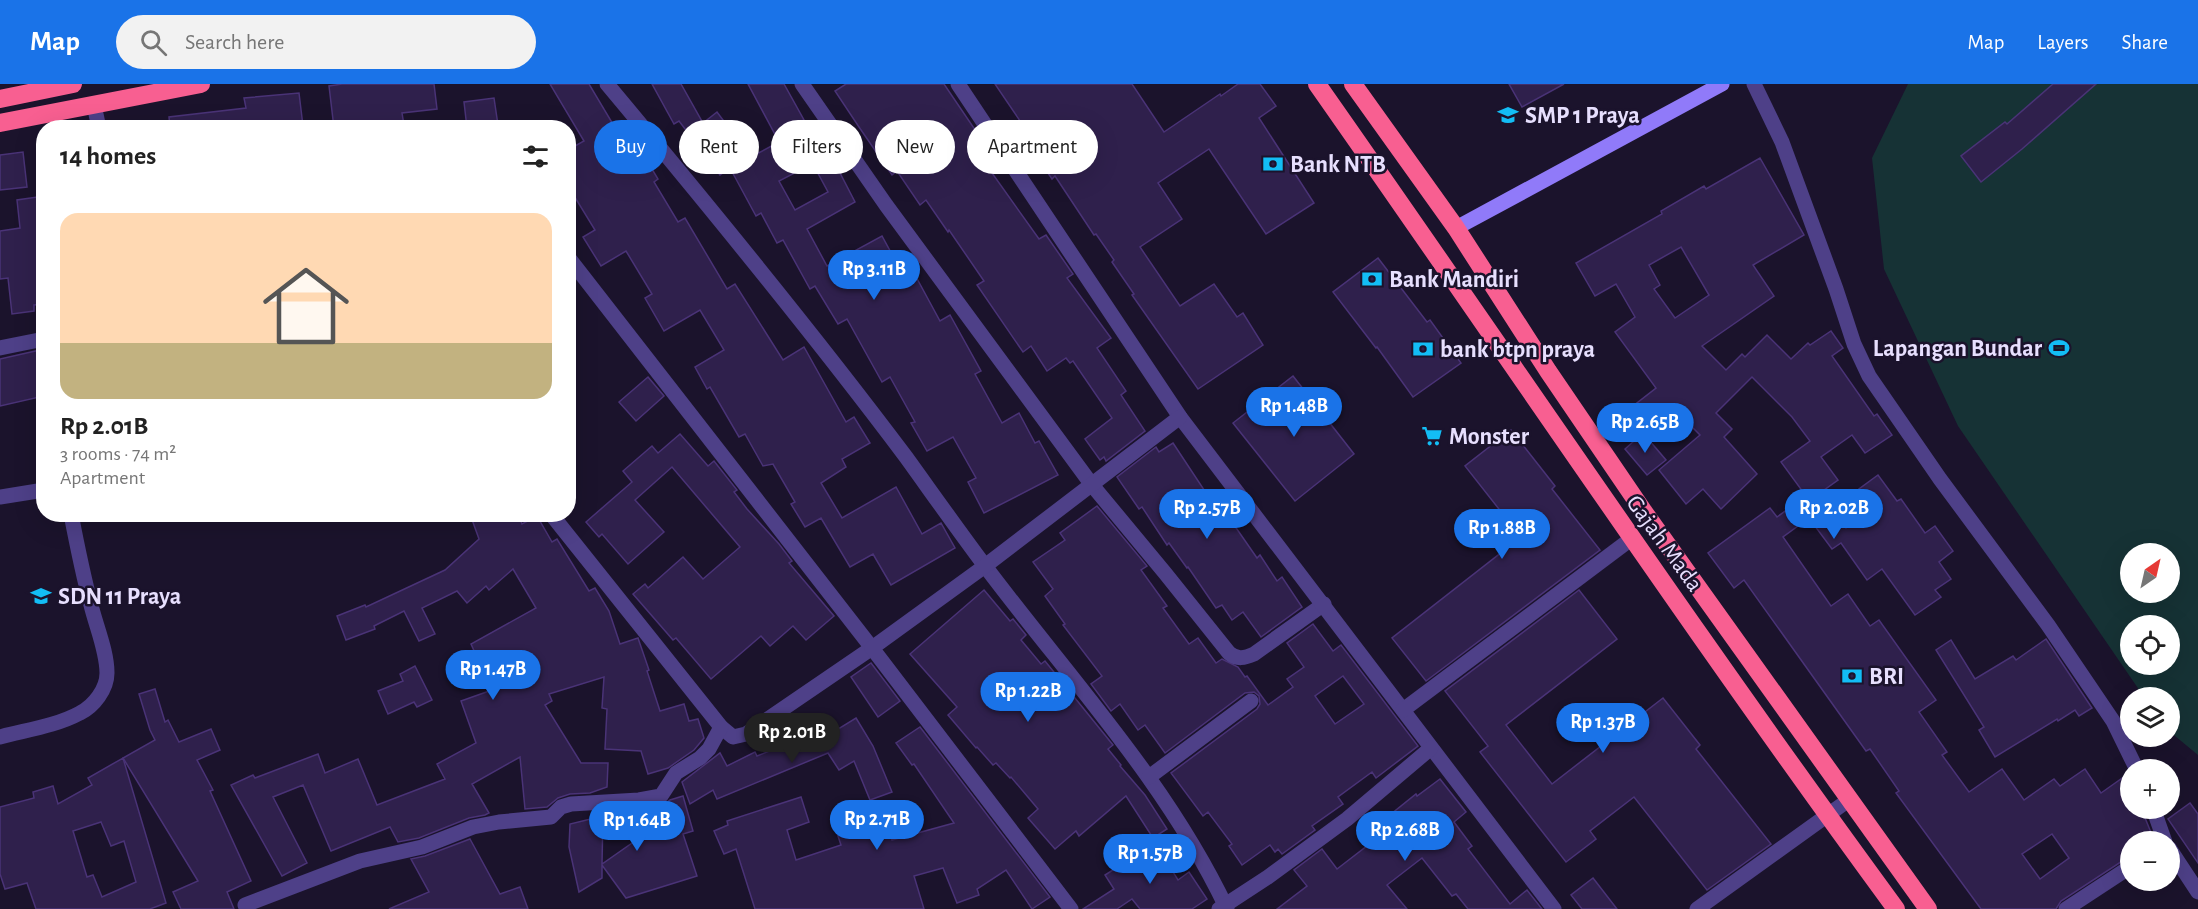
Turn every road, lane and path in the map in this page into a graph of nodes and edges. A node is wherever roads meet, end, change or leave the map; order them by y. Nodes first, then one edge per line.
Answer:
1 (73, 84) edge
2 (201, 84) edge
3 (607, 84) edge
4 (802, 84) edge
5 (958, 84) edge
6 (1317, 84) edge
7 (1353, 84) edge
8 (1722, 84) edge
9 (1754, 84) edge
10 (0, 99) edge
11 (94, 105) junction
12 (97, 120) edge
13 (0, 123) edge
14 (1455, 228) junction
15 (576, 267) edge
16 (36, 341) edge
17 (0, 348) edge
18 (1180, 417) junction
19 (1092, 485) junction
20 (36, 491) edge
21 (0, 497) edge
22 (73, 522) edge
23 (557, 522) edge
24 (1631, 539) junction
25 (985, 566) junction
26 (1324, 604) junction
27 (872, 648) junction
28 (1251, 701) dead end
29 (1403, 710) junction
30 (721, 727) junction
31 (0, 737) edge
32 (1431, 748) junction
33 (2132, 759) edge
34 (1149, 777) junction
35 (1850, 799) junction
36 (1827, 817) junction
37 (2180, 864) edge
38 (2120, 874) edge
39 (2198, 891) edge
40 (245, 905) dead end
41 (1224, 908) edge
42 (1071, 909) edge
43 (1554, 909) edge
44 (1697, 909) edge
45 (1896, 909) edge
46 (1928, 909) edge
47 (2066, 909) edge

1 - 10 highway
2 - 11 highway
3 - 25 street
4 - 19 street
5 - 18 street
6 - 24 highway, Gajah Mada
7 - 14 highway, Gajah Mada
8 - 14 main road
9 - 33 street
11 - 12 street
11 - 13 highway
14 - 35 highway, Gajah Mada
15 - 27 street
16 - 17 street
18 - 19 street
18 - 26 street
19 - 25 street
19 - 26 street
20 - 21 street
22 - 31 street
23 - 30 street
24 - 29 street
24 - 36 highway, Gajah Mada
25 - 27 street
25 - 34 street
26 - 29 street
27 - 30 street
27 - 42 street
28 - 34 street
29 - 32 street
30 - 40 street
32 - 41 street
32 - 43 street
34 - 41 street
35 - 36 street
35 - 46 highway, Gajah Mada
36 - 44 street
36 - 45 highway, Gajah Mada
37 - 39 street
38 - 47 street

